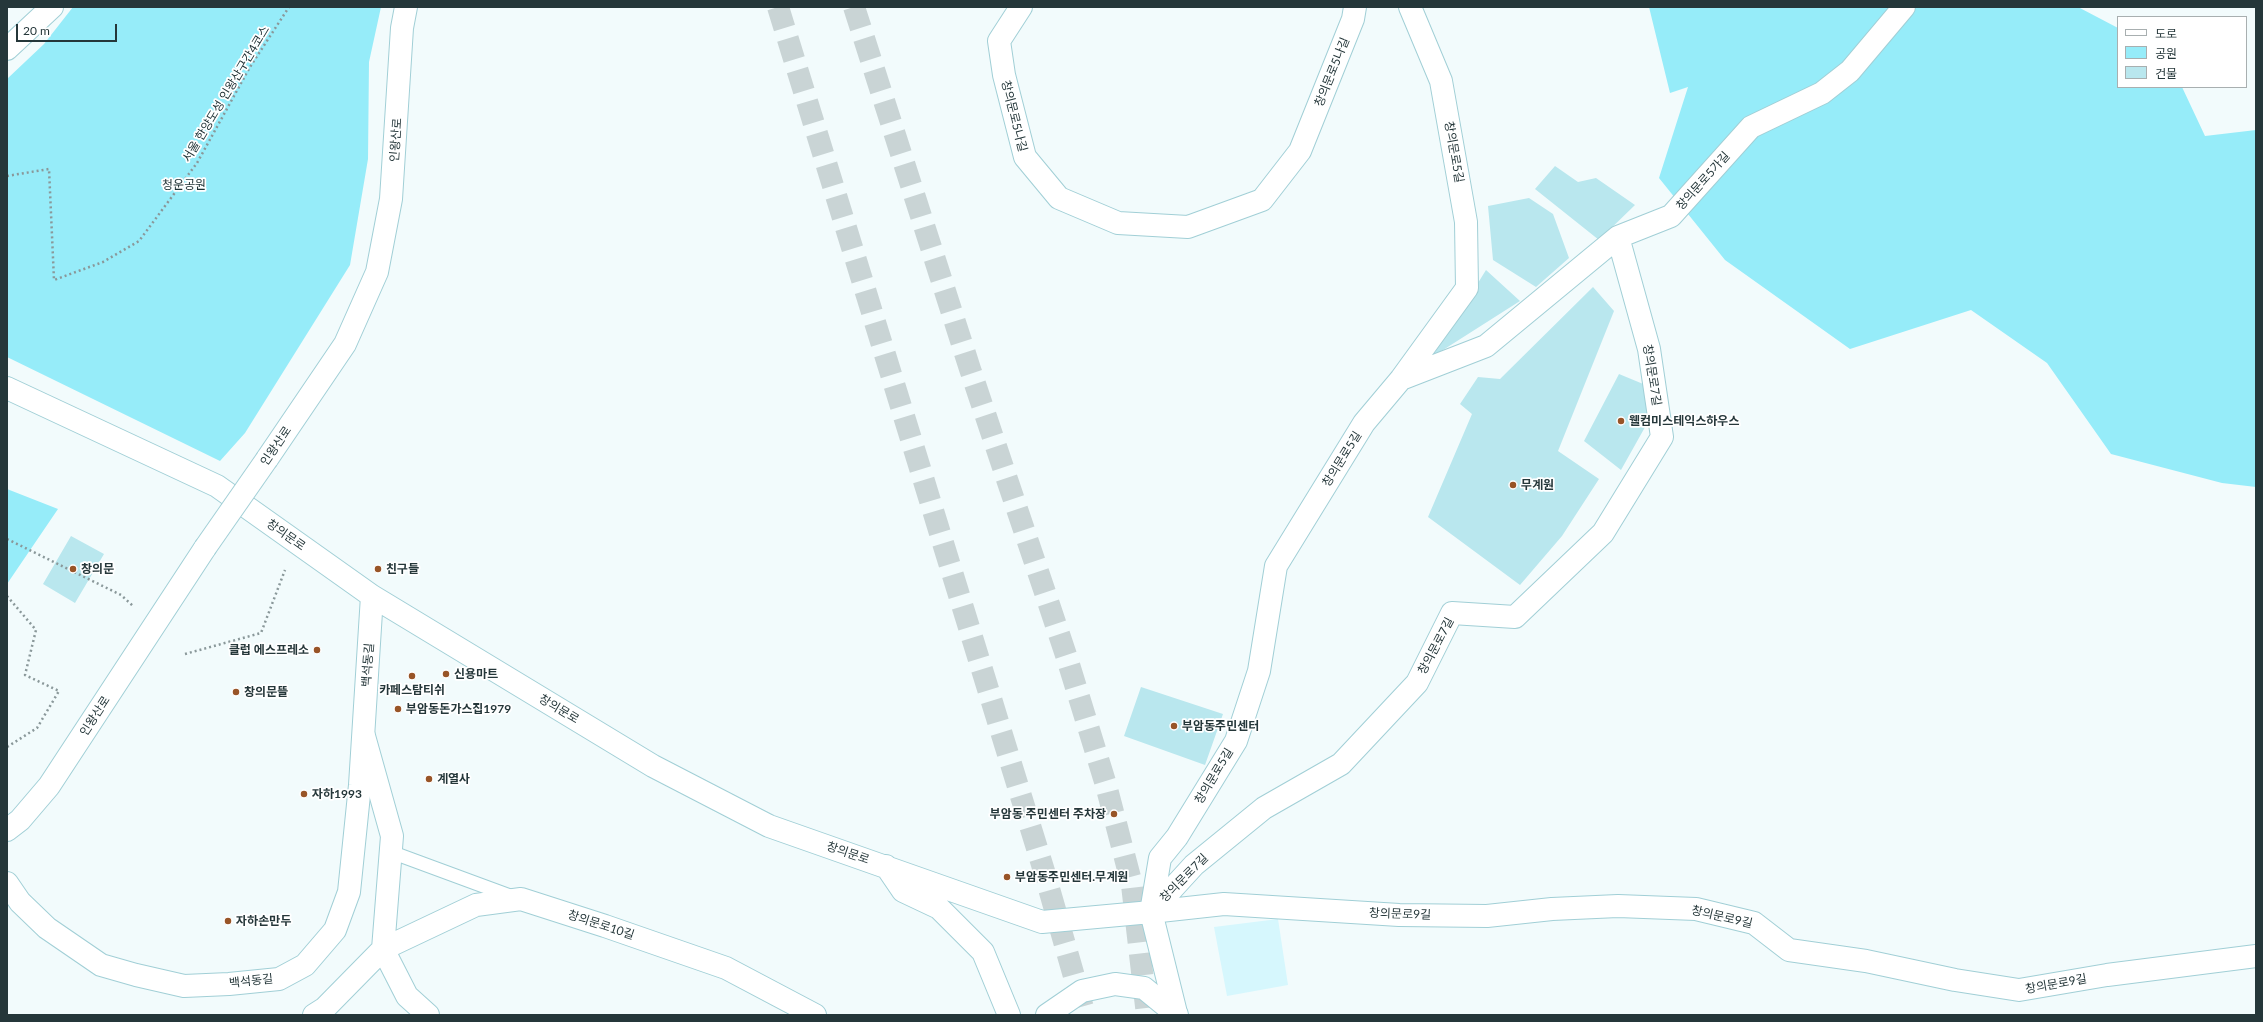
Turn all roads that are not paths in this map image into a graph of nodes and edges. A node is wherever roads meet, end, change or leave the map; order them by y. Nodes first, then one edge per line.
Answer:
1 (52, 7) edge
2 (406, 7) edge
3 (1021, 7) edge
4 (1355, 7) edge
5 (1410, 7) edge
6 (1904, 7) edge
7 (7, 49) edge
8 (1618, 237) junction
9 (1401, 379) junction
10 (7, 388) edge
11 (372, 596) junction
12 (363, 733) junction
13 (7, 830) edge
14 (391, 852) junction
15 (886, 866) junction
16 (7, 883) edge
17 (520, 899) junction
18 (1151, 912) junction
19 (383, 950) junction
20 (2256, 956) edge
21 (1177, 1014) edge
22 (314, 1015) edge
23 (428, 1015) edge
24 (815, 1015) edge
25 (1009, 1015) edge
26 (1047, 1015) edge

1 - 7 street
2 - 13 street, 인왕산로, bridge
3 - 4 street, 창의문로5나길
5 - 9 street, 창의문로5길
6 - 8 street, 창의문로5가길
8 - 9 street, 창의문로5가길
8 - 18 street, 창의문로7길
9 - 18 street, 창의문로5길
10 - 11 street, 창의문로
11 - 12 street, 백석동길
11 - 15 street, 창의문로
12 - 14 street, 백석동길
12 - 16 street, 백석동길
14 - 17 lane
14 - 19 street, 백석동길
15 - 18 street, 창의문로
15 - 25 street
17 - 19 street, 창의문로10길
17 - 24 street, 창의문로10길
18 - 20 street, 창의문로9길
18 - 21 street
19 - 22 street
19 - 23 street
21 - 26 street

